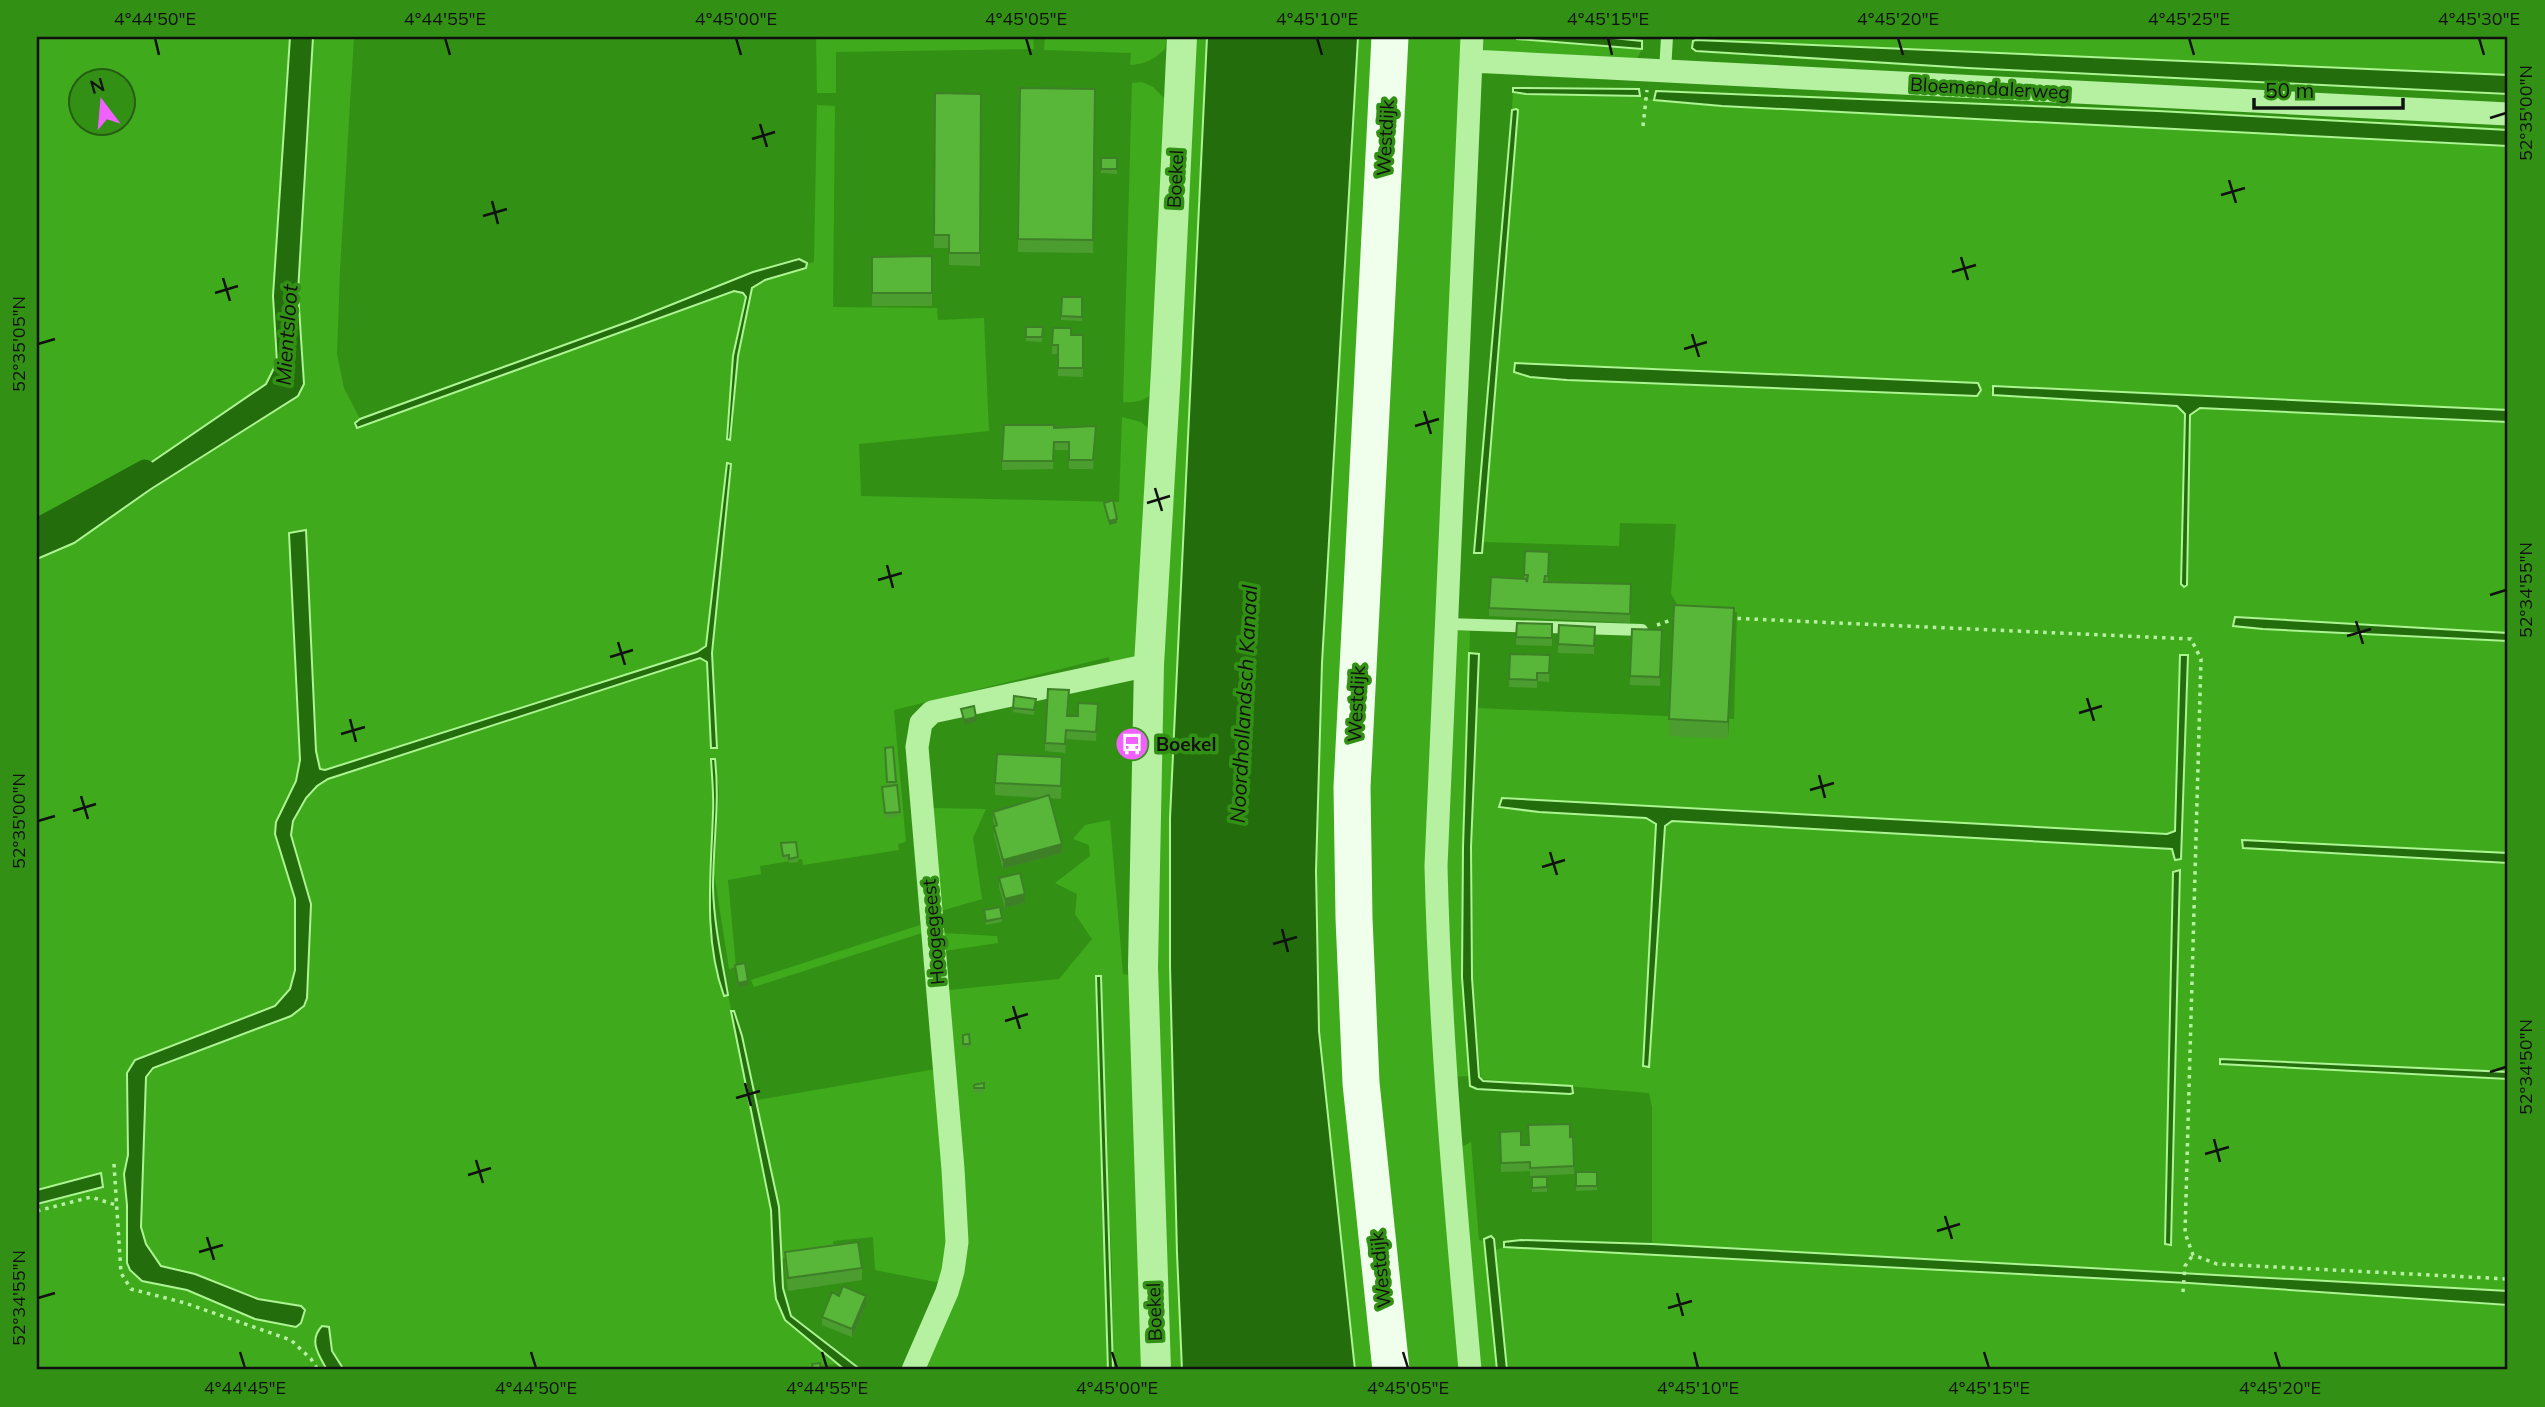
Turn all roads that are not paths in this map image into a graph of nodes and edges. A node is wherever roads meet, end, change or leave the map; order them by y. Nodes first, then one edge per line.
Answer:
1 (1182, 37) edge
2 (1390, 37) edge
3 (1472, 37) edge
4 (1667, 37) edge
5 (1471, 61) junction
6 (1657, 71) junction
7 (2508, 114) edge
8 (1447, 624) junction
9 (1642, 630) edge
10 (1149, 665) junction
11 (913, 1370) edge
12 (1156, 1370) edge
13 (1391, 1370) edge
14 (1470, 1370) edge

1 - 10 street, Boekel
2 - 13 main road, Westdijk
3 - 5 street
4 - 6 lane
5 - 6 street, Bloemendalerweg
5 - 8 street
6 - 7 street, Bloemendalerweg
8 - 9 lane
8 - 14 street
10 - 11 street, Hoogegeest
10 - 12 street, Boekel

